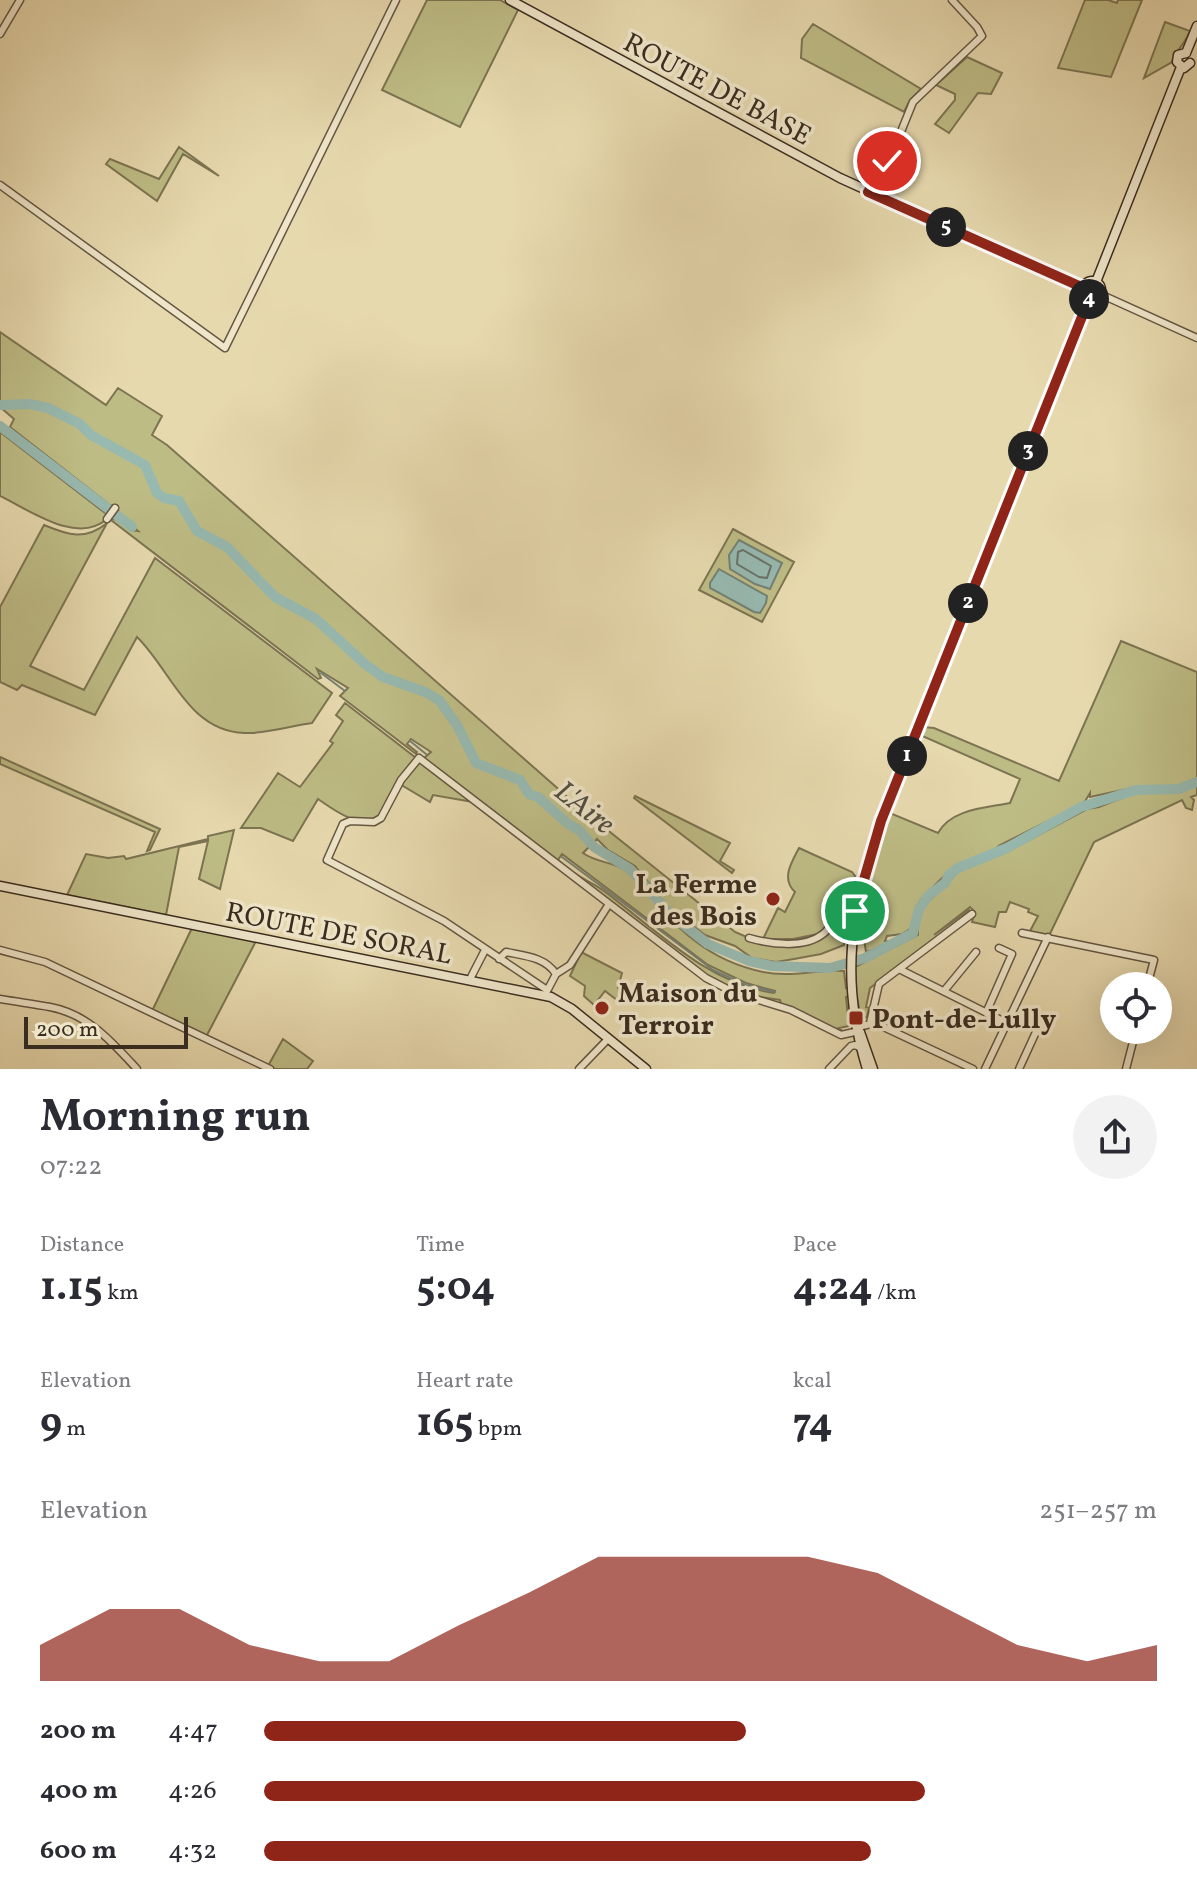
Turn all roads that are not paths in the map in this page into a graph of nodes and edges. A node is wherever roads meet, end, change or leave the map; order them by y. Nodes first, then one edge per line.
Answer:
1 (20, 0) edge
2 (396, 0) edge
3 (510, 0) edge
4 (952, 0) edge
5 (1197, 26) edge
6 (0, 34) edge
7 (1190, 66) edge
8 (0, 185) edge
9 (868, 192) junction
10 (1096, 282) junction
11 (1083, 288) junction
12 (1100, 294) junction
13 (1089, 299) junction
14 (1197, 338) edge
15 (115, 508) dead end
16 (108, 517) dead end
17 (0, 886) edge
18 (609, 904) junction
19 (855, 911) junction
20 (972, 914) dead end
21 (1022, 933) dead end
22 (1048, 937) junction
23 (749, 938) dead end
24 (999, 948) dead end
25 (0, 950) edge
26 (485, 950) junction
27 (976, 952) dead end
28 (499, 959) junction
29 (899, 969) junction
30 (1151, 972) edge
31 (556, 974) junction
32 (469, 981) junction
33 (944, 991) junction
34 (546, 993) junction
35 (0, 999) edge
36 (986, 1013) junction
37 (1041, 1021) dead end
38 (870, 1023) junction
39 (1007, 1023) junction
40 (858, 1029) junction
41 (608, 1039) junction
42 (1132, 1044) edge
43 (861, 1048) junction
44 (137, 1069) edge
45 (270, 1069) edge
46 (579, 1069) edge
47 (646, 1069) edge
48 (829, 1069) edge
49 (870, 1069) edge
50 (973, 1069) edge
51 (985, 1069) edge
52 (1019, 1069) edge
53 (1126, 1069) edge

1 - 6 street
2 - 8 street
3 - 9 main road, ROUTE DE BASE
4 - 9 street
5 - 7 main road
7 - 10 main road
9 - 11 main road, ROUTE DE BASE
10 - 11 main road
10 - 12 main road
11 - 13 main road
12 - 13 main road
12 - 14 street
13 - 19 main road
15 - 16 street
17 - 32 main road, ROUTE DE SORAL
18 - 26 street
18 - 31 street
18 - 40 street
19 - 23 street
19 - 40 main road
20 - 29 street
21 - 22 street
22 - 30 street
22 - 39 street
24 - 36 street
25 - 45 street
26 - 28 street
26 - 32 street
27 - 33 street
28 - 31 street
28 - 34 street
29 - 33 street
29 - 38 street
31 - 34 street
32 - 34 main road, ROUTE DE SORAL
33 - 36 street
34 - 41 main road, ROUTE DE SORAL
35 - 44 street
36 - 39 street
37 - 52 street
38 - 40 street
38 - 50 street
39 - 51 street
40 - 43 main road
40 - 49 main road
41 - 46 street
41 - 47 main road, ROUTE DE SORAL
42 - 53 street
43 - 48 street
43 - 49 main road

